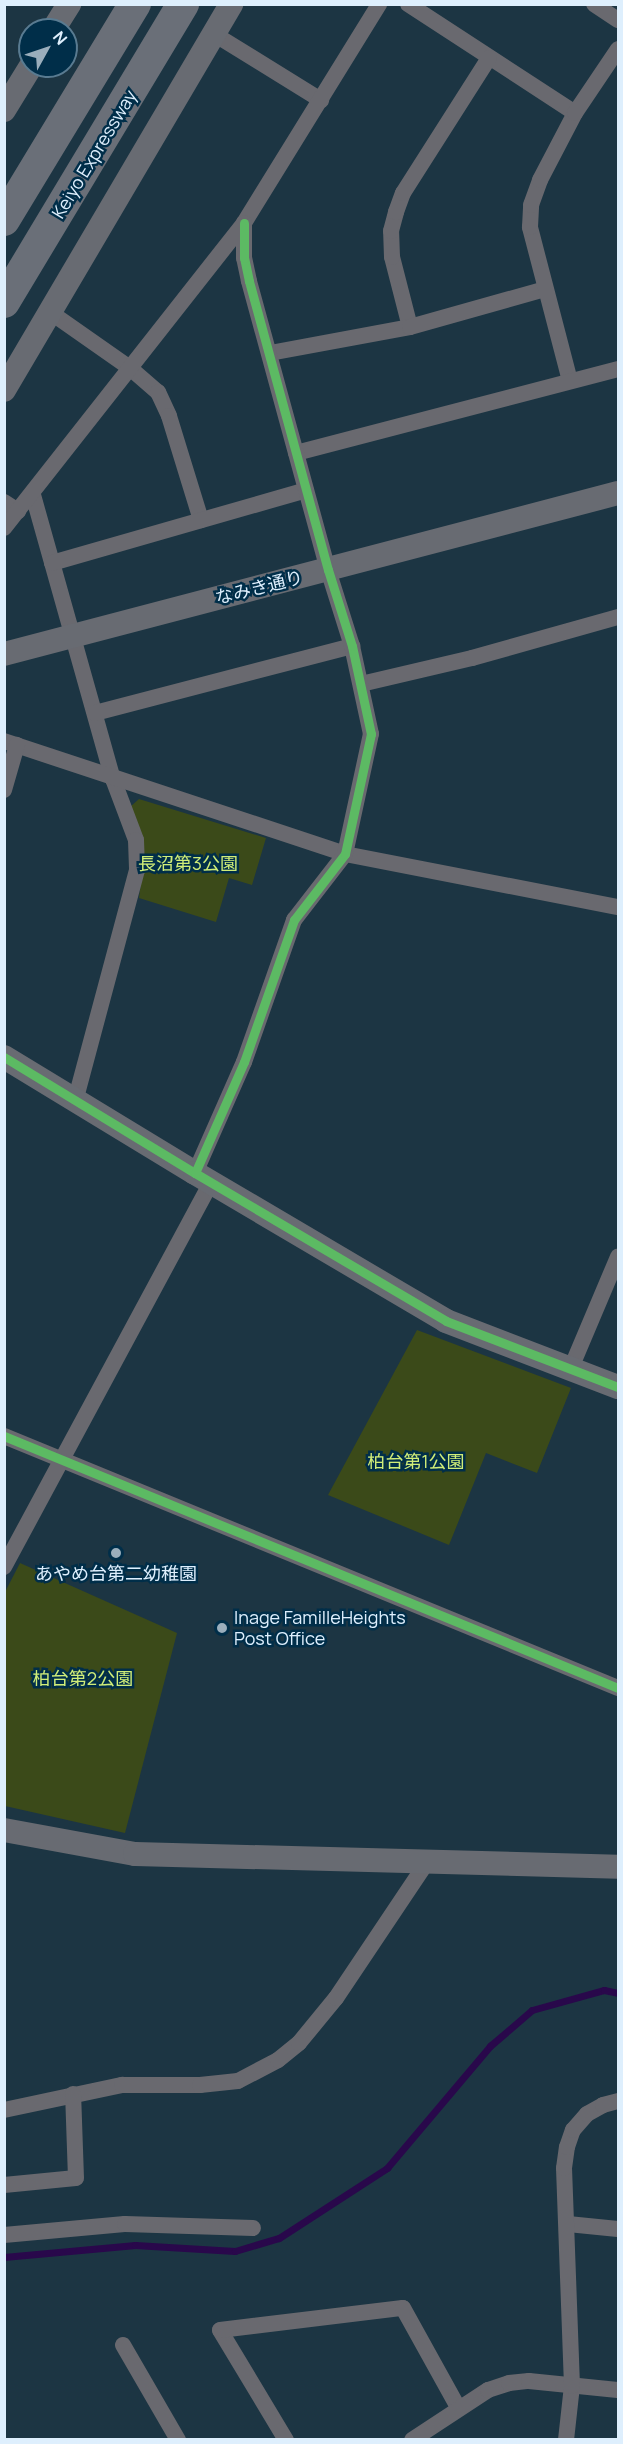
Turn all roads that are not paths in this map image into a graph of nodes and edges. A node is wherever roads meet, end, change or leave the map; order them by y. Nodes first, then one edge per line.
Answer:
1 (135, 4) edge
2 (183, 4) edge
3 (231, 4) edge
4 (380, 4) edge
5 (408, 4) edge
6 (594, 4) edge
7 (618, 20) edge
8 (214, 34) junction
9 (618, 49) edge
10 (489, 58) junction
11 (24, 78) edge
12 (321, 100) junction
13 (4, 110) edge
14 (574, 113) junction
15 (4, 220) edge
16 (244, 223) junction
17 (544, 289) junction
18 (4, 302) edge
19 (50, 312) junction
20 (410, 327) junction
21 (270, 353) junction
22 (130, 369) junction
23 (618, 369) edge
24 (570, 381) junction
25 (4, 390) edge
26 (296, 453) junction
27 (306, 490) junction
28 (618, 493) edge
29 (33, 495) junction
30 (11, 507) edge
31 (201, 520) junction
32 (4, 528) edge
33 (52, 563) junction
34 (328, 570) junction
35 (618, 617) edge
36 (73, 635) junction
37 (352, 646) junction
38 (4, 654) edge
39 (361, 684) junction
40 (95, 713) junction
41 (11, 743) edge
42 (113, 779) junction
43 (4, 790) edge
44 (345, 854) junction
45 (618, 907) edge
46 (4, 1057) edge
47 (75, 1101) junction
48 (203, 1178) junction
49 (618, 1257) edge
50 (571, 1368) junction
51 (618, 1387) edge
52 (4, 1436) edge
53 (61, 1458) junction
54 (4, 1567) edge
55 (618, 1688) edge
56 (4, 1830) edge
57 (427, 1862) junction
58 (618, 1867) edge
59 (73, 2094) junction
60 (618, 2101) edge
61 (4, 2110) edge
62 (4, 2185) edge
63 (568, 2224) junction
64 (253, 2228) dead end
65 (618, 2229) edge
66 (4, 2235) edge
67 (123, 2345) dead end
68 (572, 2386) junction
69 (618, 2390) edge
70 (459, 2409) junction
71 (178, 2439) edge
72 (286, 2439) edge
73 (412, 2439) edge
74 (567, 2439) edge

1 - 15 highway
2 - 18 highway, Keiyo Expressway
3 - 8 street
4 - 12 street
5 - 10 street
6 - 7 street
8 - 12 street
8 - 19 street
9 - 14 street
10 - 14 street
10 - 20 street
11 - 13 street
12 - 16 street
14 - 17 street
16 - 21 street
16 - 22 street
17 - 20 street
17 - 24 street
19 - 22 street
19 - 25 street
20 - 21 street
21 - 26 street
22 - 29 street
22 - 31 street
23 - 24 street
24 - 26 street
26 - 27 street
27 - 31 street
27 - 34 street
28 - 34 street, なみき通り
29 - 30 street
29 - 33 street
30 - 32 street
31 - 33 street
33 - 36 street
34 - 36 street, なみき通り
34 - 37 street
35 - 39 street
36 - 38 street, なみき通り
36 - 40 street
37 - 39 street
37 - 40 street
39 - 44 street
40 - 42 street
41 - 42 street
41 - 43 street
42 - 44 street
42 - 47 street
44 - 45 street
44 - 48 street
46 - 47 street
47 - 48 street
48 - 50 street
48 - 53 street
49 - 50 street
50 - 51 street
52 - 53 street
53 - 54 street
53 - 55 street
56 - 57 street
57 - 58 street
57 - 59 street
59 - 61 street
59 - 62 street
60 - 63 street
63 - 65 street
63 - 68 street
64 - 66 street
67 - 71 street
68 - 69 street
68 - 70 street
68 - 74 street
70 - 72 street
70 - 73 street

